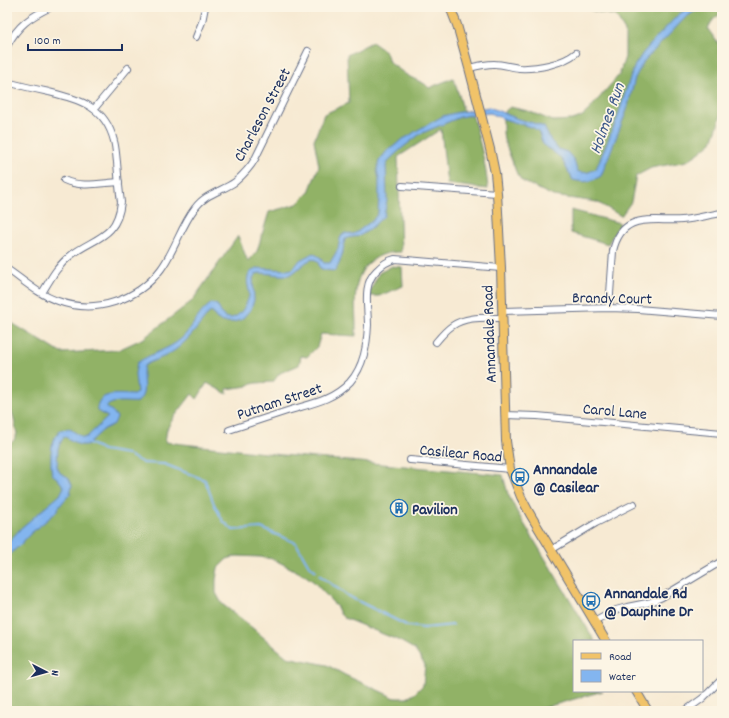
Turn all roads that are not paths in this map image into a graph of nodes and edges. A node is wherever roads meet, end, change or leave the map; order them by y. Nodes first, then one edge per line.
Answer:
1 (51, 7) edge
2 (205, 7) edge
3 (450, 7) edge
4 (196, 37) dead end
5 (7, 46) edge
6 (308, 51) dead end
7 (576, 53) dead end
8 (128, 68) dead end
9 (469, 68) junction
10 (7, 82) edge
11 (94, 109) junction
12 (64, 180) dead end
13 (119, 182) junction
14 (402, 186) dead end
15 (497, 193) junction
16 (722, 213) edge
17 (500, 268) junction
18 (7, 269) edge
19 (42, 293) junction
20 (609, 308) junction
21 (502, 314) junction
22 (722, 316) edge
23 (436, 342) dead end
24 (505, 415) junction
25 (228, 430) dead end
26 (722, 433) edge
27 (410, 460) dead end
28 (510, 469) junction
29 (634, 504) dead end
30 (551, 550) junction
31 (722, 561) edge
32 (594, 622) junction
33 (605, 640) edge
34 (722, 679) edge
35 (637, 692) edge
36 (648, 711) edge
37 (685, 711) edge

1 - 5 street
2 - 4 street
3 - 9 main road, Annandale Road
6 - 19 street, Charleson Street
7 - 9 street
8 - 11 street
9 - 15 main road, Annandale Road
10 - 11 street
11 - 13 street
12 - 13 street
13 - 19 street
14 - 15 street
15 - 17 main road, Annandale Road
16 - 20 street
17 - 21 main road, Annandale Road
17 - 25 street, Putnam Street
18 - 19 street, Charleson Street
20 - 21 street, Brandy Court
20 - 22 street, Brandy Court
21 - 23 street, Brandy Court
21 - 24 main road, Annandale Road
24 - 26 street, Carol Lane
24 - 28 main road, Annandale Road
27 - 28 street, Casilear Road
28 - 30 main road, Annandale Road
29 - 30 street
30 - 32 main road, Annandale Road
31 - 32 street
32 - 33 main road, Annandale Road
34 - 37 street
35 - 36 main road

